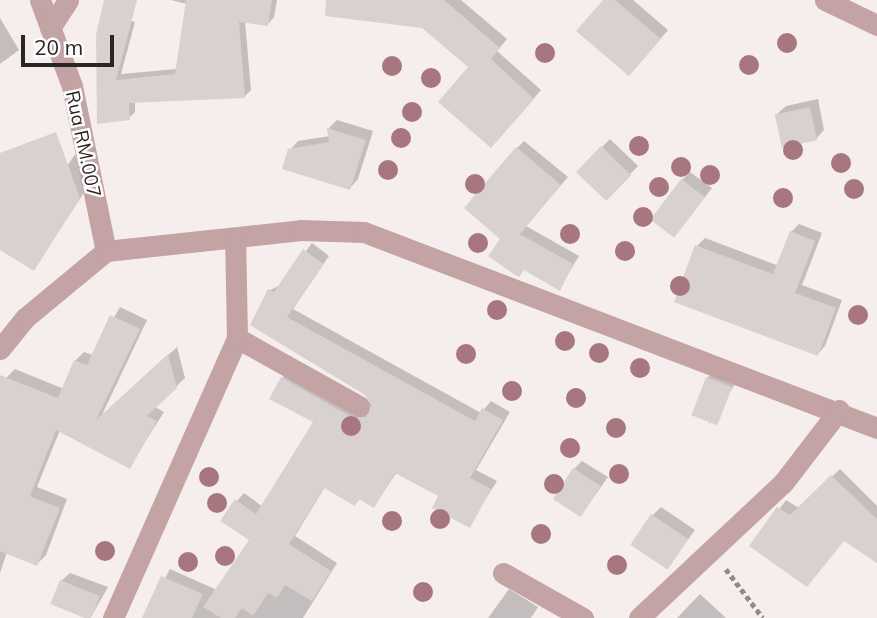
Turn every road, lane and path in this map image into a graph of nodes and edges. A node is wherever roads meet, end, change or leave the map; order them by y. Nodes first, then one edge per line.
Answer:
1 (40, 0) edge
2 (68, 0) edge
3 (825, 0) edge
4 (877, 25) edge
5 (50, 28) junction
6 (235, 238) junction
7 (106, 251) junction
8 (237, 338) junction
9 (0, 349) edge
10 (359, 406) dead end
11 (839, 410) junction
12 (877, 428) edge
13 (711, 549) junction
14 (503, 573) dead end
15 (113, 618) edge
16 (583, 618) edge
17 (639, 618) edge
18 (763, 618) edge

1 - 5 street, Rua RM.007
2 - 5 street
3 - 4 street
5 - 7 street, Rua RM.007
6 - 7 street
6 - 8 street
6 - 11 street
7 - 9 street
8 - 10 street
8 - 15 street
11 - 12 street
11 - 13 street
13 - 17 street
13 - 18 path
14 - 16 street

